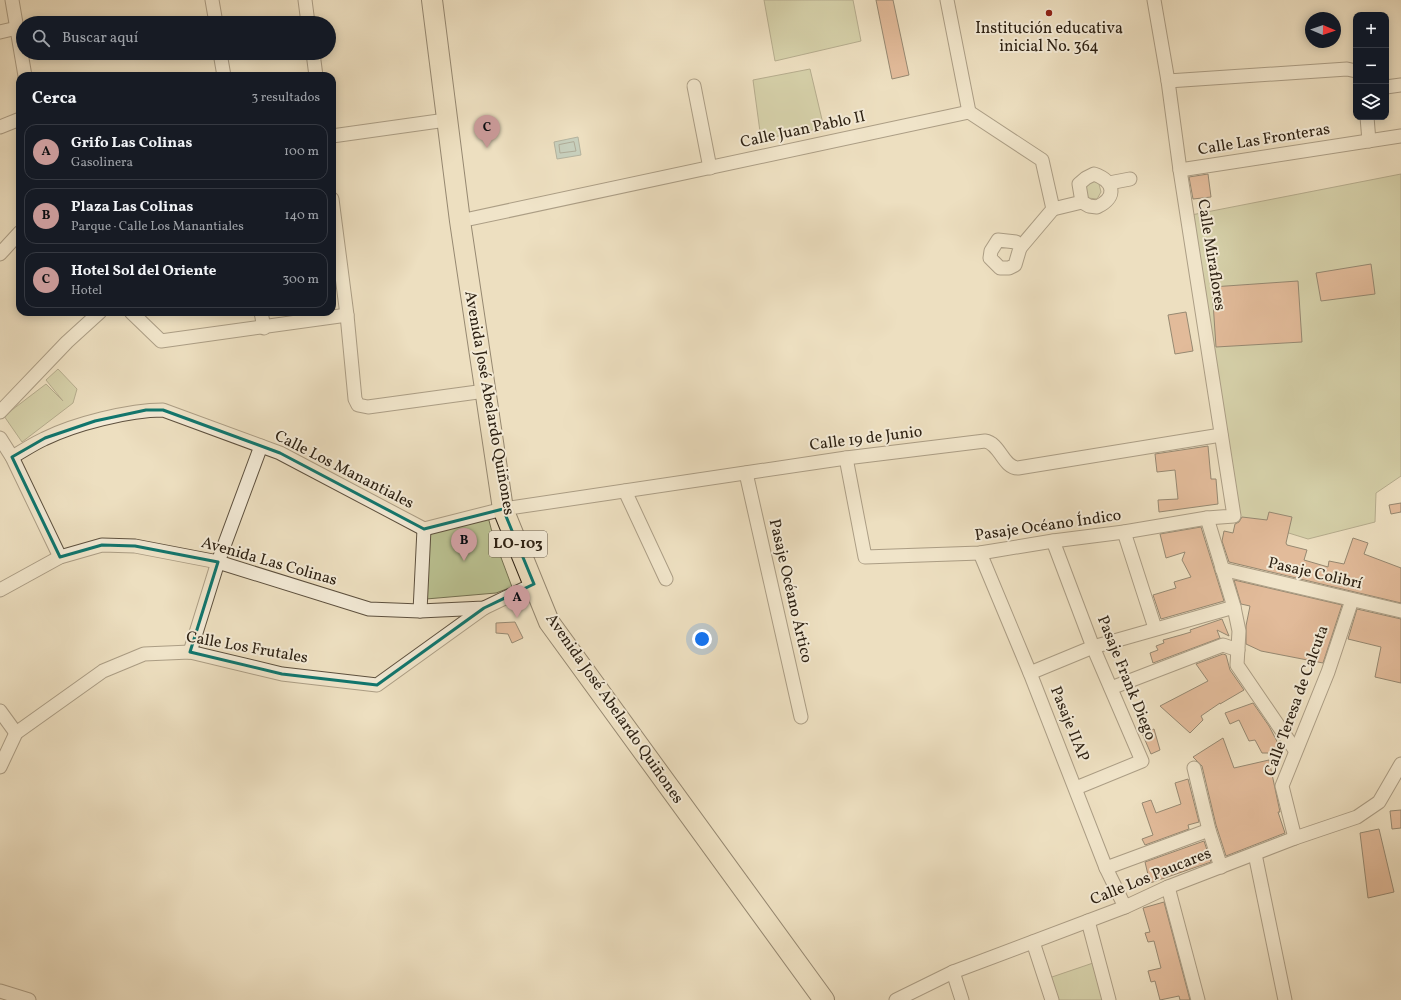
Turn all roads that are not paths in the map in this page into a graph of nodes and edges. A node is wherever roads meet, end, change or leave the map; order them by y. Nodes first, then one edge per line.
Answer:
1 (12, 0) edge
2 (212, 0) edge
3 (305, 0) edge
4 (432, 0) edge
5 (947, 0) edge
6 (1154, 0) edge
7 (215, 16) edge
8 (307, 16) edge
9 (16, 22) edge
10 (16, 28) edge
11 (0, 32) edge
12 (22, 60) edge
13 (221, 60) edge
14 (314, 60) edge
15 (1353, 70) edge
16 (24, 72) edge
17 (223, 72) edge
18 (315, 72) edge
19 (1168, 82) junction
20 (1401, 85) edge
21 (694, 86) dead end
22 (1389, 87) edge
23 (969, 112) junction
24 (446, 120) junction
25 (1366, 120) edge
26 (16, 121) edge
27 (0, 127) edge
28 (336, 135) edge
29 (1401, 136) edge
30 (1369, 141) junction
31 (710, 168) junction
32 (1180, 170) junction
33 (1130, 179) dead end
34 (1110, 183) junction
35 (1082, 202) junction
36 (1053, 208) junction
37 (460, 221) junction
38 (336, 229) edge
39 (16, 236) edge
40 (1020, 248) dead end
41 (0, 254) edge
42 (347, 315) junction
43 (96, 316) edge
44 (135, 316) edge
45 (262, 316) edge
46 (264, 328) junction
47 (485, 391) junction
48 (0, 412) edge
49 (1221, 435) junction
50 (0, 438) edge
51 (260, 446) junction
52 (12, 457) junction
53 (846, 458) junction
54 (746, 473) junction
55 (625, 491) junction
56 (504, 509) junction
57 (1234, 516) joint
58 (1207, 518) junction
59 (424, 530) junction
60 (1124, 532) junction
61 (1053, 540) junction
62 (980, 553) junction
63 (60, 557) junction
64 (218, 562) junction
65 (1222, 569) junction
66 (666, 579) dead end
67 (534, 584) junction
68 (0, 590) edge
69 (1352, 600) junction
70 (1234, 607) junction
71 (484, 608) junction
72 (420, 611) junction
73 (1401, 611) edge
74 (1155, 628) junction
75 (1094, 647) junction
76 (1238, 650) junction
77 (190, 652) junction
78 (1030, 673) junction
79 (1111, 688) junction
80 (0, 711) edge
81 (800, 718) dead end
82 (16, 733) junction
83 (1295, 750) junction
84 (1401, 766) edge
85 (0, 767) edge
86 (1194, 768) dead end
87 (1076, 788) junction
88 (1209, 830) junction
89 (1295, 838) junction
90 (1254, 854) junction
91 (1221, 867) junction
92 (1106, 868) junction
93 (1168, 887) junction
94 (1125, 907) junction
95 (1088, 921) junction
96 (1033, 942) junction
97 (953, 972) junction
98 (0, 991) edge
99 (29, 1000) edge
100 (824, 1000) edge
101 (896, 1000) edge
102 (962, 1000) edge
103 (1052, 1000) edge
104 (1109, 1000) edge
105 (1198, 1000) edge
106 (1284, 1000) edge

1 - 9 street
2 - 7 street
3 - 8 street
4 - 24 main road, Avenida José Abelardo Quiñones / LO-103
5 - 23 street
6 - 19 street, Calle Miraflores
10 - 11 street
12 - 16 street
13 - 17 street
14 - 18 street
15 - 19 street
19 - 32 street, Calle Miraflores
20 - 22 street
21 - 31 street
23 - 31 street, Calle Juan Pablo II
23 - 36 street
24 - 28 street
24 - 37 main road, Avenida José Abelardo Quiñones / LO-103
25 - 30 street
26 - 27 street
29 - 30 street, Calle Las Fronteras
30 - 32 street, Calle Las Fronteras
31 - 37 street, Calle Juan Pablo II
32 - 49 street, Calle Miraflores
33 - 34 street
34 - 35 street
34 - 35 street
35 - 36 street
36 - 40 street
37 - 47 main road, Avenida José Abelardo Quiñones / LO-103
38 - 42 street
39 - 41 street
42 - 46 street
42 - 47 street
43 - 48 street
44 - 46 street
45 - 46 street
47 - 56 main road, Avenida José Abelardo Quiñones / LO-103
49 - 53 street, Calle 19 de Junio
49 - 57 street, Calle Miraflores
50 - 52 street
51 - 52 street, Calle Los Manantiales
51 - 59 street, Calle Los Manantiales
51 - 64 street
52 - 63 street
53 - 54 street, Calle 19 de Junio
53 - 62 street, Pasaje Océano Índico
54 - 55 street, Calle 19 de Junio
54 - 81 street, Pasaje Océano Ártico
55 - 56 street, Calle 19 de Junio
55 - 66 street
56 - 59 street, Calle Los Manantiales
56 - 67 main road, Avenida José Abelardo Quiñones / LO-103
57 - 58 street, Pasaje Océano Índico
58 - 60 street, Pasaje Océano Índico
58 - 65 street
59 - 72 street
60 - 61 street, Pasaje Océano Índico
60 - 74 street
61 - 62 street, Pasaje Océano Índico
61 - 75 street, Pasaje Frank Diego
62 - 78 street, Pasaje IIAP
63 - 64 street, Avenida Las Colinas
63 - 68 street, Avenida Las Colinas
64 - 72 street, Avenida Las Colinas
64 - 77 street
65 - 69 street, Pasaje Colibrí
65 - 70 street
67 - 71 street, Avenida Las Colinas
67 - 100 main road, Avenida José Abelardo Quiñones / LO-103
69 - 73 street, Pasaje Colibrí
69 - 83 street, Calle Teresa de Calcuta
70 - 74 street
70 - 76 street
71 - 72 street, Avenida Las Colinas
71 - 77 street, Calle Los Frutales
74 - 75 street
75 - 78 street
75 - 79 street, Pasaje Frank Diego
76 - 79 street
76 - 83 street
77 - 82 street, Calle Los Frutales
78 - 87 street, Pasaje IIAP
79 - 87 street, Pasaje Frank Diego
80 - 82 street
82 - 85 street, Calle Los Frutales
83 - 89 street, Calle Teresa de Calcuta
84 - 89 street, Calle Los Paucares
86 - 88 street
87 - 92 street, Pasaje IIAP
88 - 91 street
88 - 92 street
89 - 90 street, Calle Los Paucares
90 - 91 street, Calle Los Paucares
90 - 106 street
91 - 93 street, Calle Los Paucares
92 - 94 street, Pasaje IIAP
93 - 94 street, Calle Los Paucares
93 - 105 street
94 - 95 street, Calle Los Paucares
95 - 96 street, Calle Los Paucares
95 - 104 street
96 - 97 street, Calle Los Paucares
96 - 103 street
97 - 101 street, Calle Los Paucares
97 - 102 street
98 - 99 street

